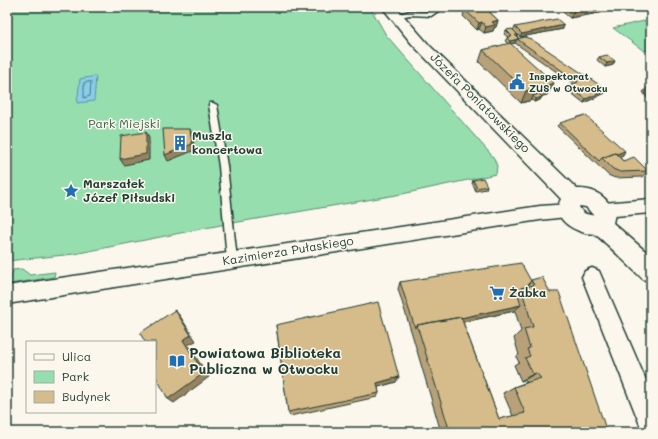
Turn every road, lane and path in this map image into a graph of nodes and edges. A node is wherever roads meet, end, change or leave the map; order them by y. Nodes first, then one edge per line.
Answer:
1 (441, 7) edge
2 (392, 12) edge
3 (213, 105) dead end
4 (571, 205) junction
5 (651, 206) edge
6 (601, 217) junction
7 (232, 260) junction
8 (651, 271) edge
9 (592, 277) dead end
10 (7, 295) edge
11 (651, 420) edge

1 - 2 lane
2 - 4 street, Józefa Poniatowskiego
3 - 7 lane
4 - 6 street, Józefa Poniatowskiego
4 - 7 street, Kazimierza Pułaskiego
5 - 6 street
6 - 8 street
7 - 10 street, Kazimierza Pułaskiego
9 - 11 street

